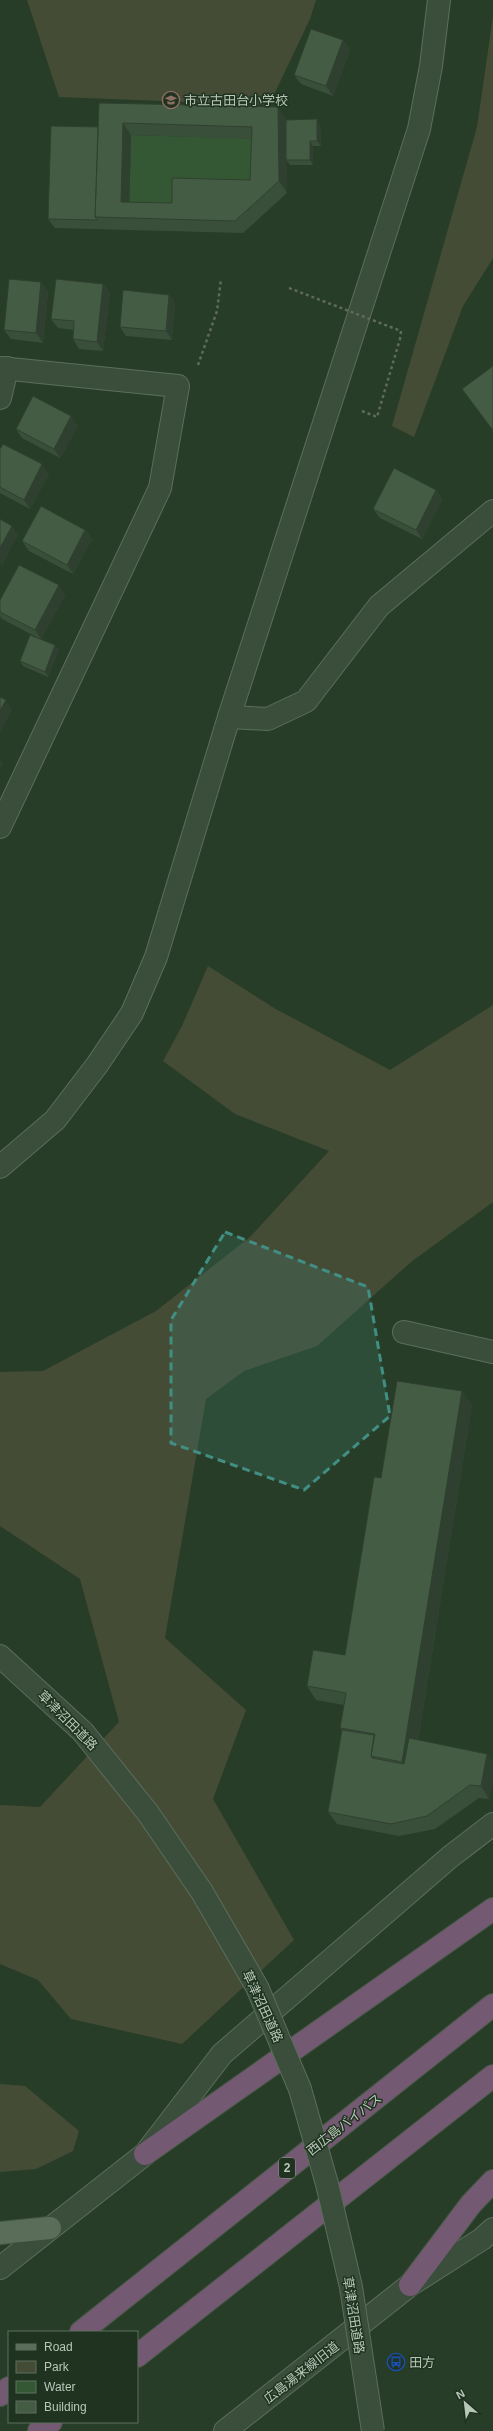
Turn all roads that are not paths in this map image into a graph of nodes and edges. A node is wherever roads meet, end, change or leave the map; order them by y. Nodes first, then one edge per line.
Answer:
1 (439, 0) edge
2 (3, 368) edge
3 (0, 398) edge
4 (493, 511) edge
5 (230, 717) junction
6 (0, 827) edge
7 (0, 1167) edge
8 (404, 1332) dead end
9 (493, 1352) edge
10 (0, 1656) edge
11 (493, 1824) edge
12 (493, 1909) edge
13 (493, 2005) edge
14 (493, 2076) edge
15 (146, 2154) junction
16 (493, 2181) edge
17 (50, 2228) junction
18 (493, 2229) edge
19 (0, 2233) edge
20 (0, 2268) edge
21 (410, 2285) junction
22 (83, 2331) edge
23 (138, 2355) edge
24 (8, 2389) edge
25 (0, 2395) edge
26 (50, 2423) edge
27 (39, 2431) edge
28 (225, 2431) edge
29 (373, 2431) edge

1 - 5 street
2 - 3 street
2 - 6 street
4 - 5 street
5 - 7 street
8 - 9 street
10 - 29 street, 草津沼田道路, bridge
11 - 15 street
12 - 15 highway
13 - 22 highway, 西広島バイパス / 2
14 - 23 highway
15 - 17 street
16 - 21 highway
17 - 19 main road
17 - 20 street
18 - 21 street, 広島湯来線旧道
21 - 28 street, 広島湯来線旧道
24 - 25 highway
26 - 27 highway

